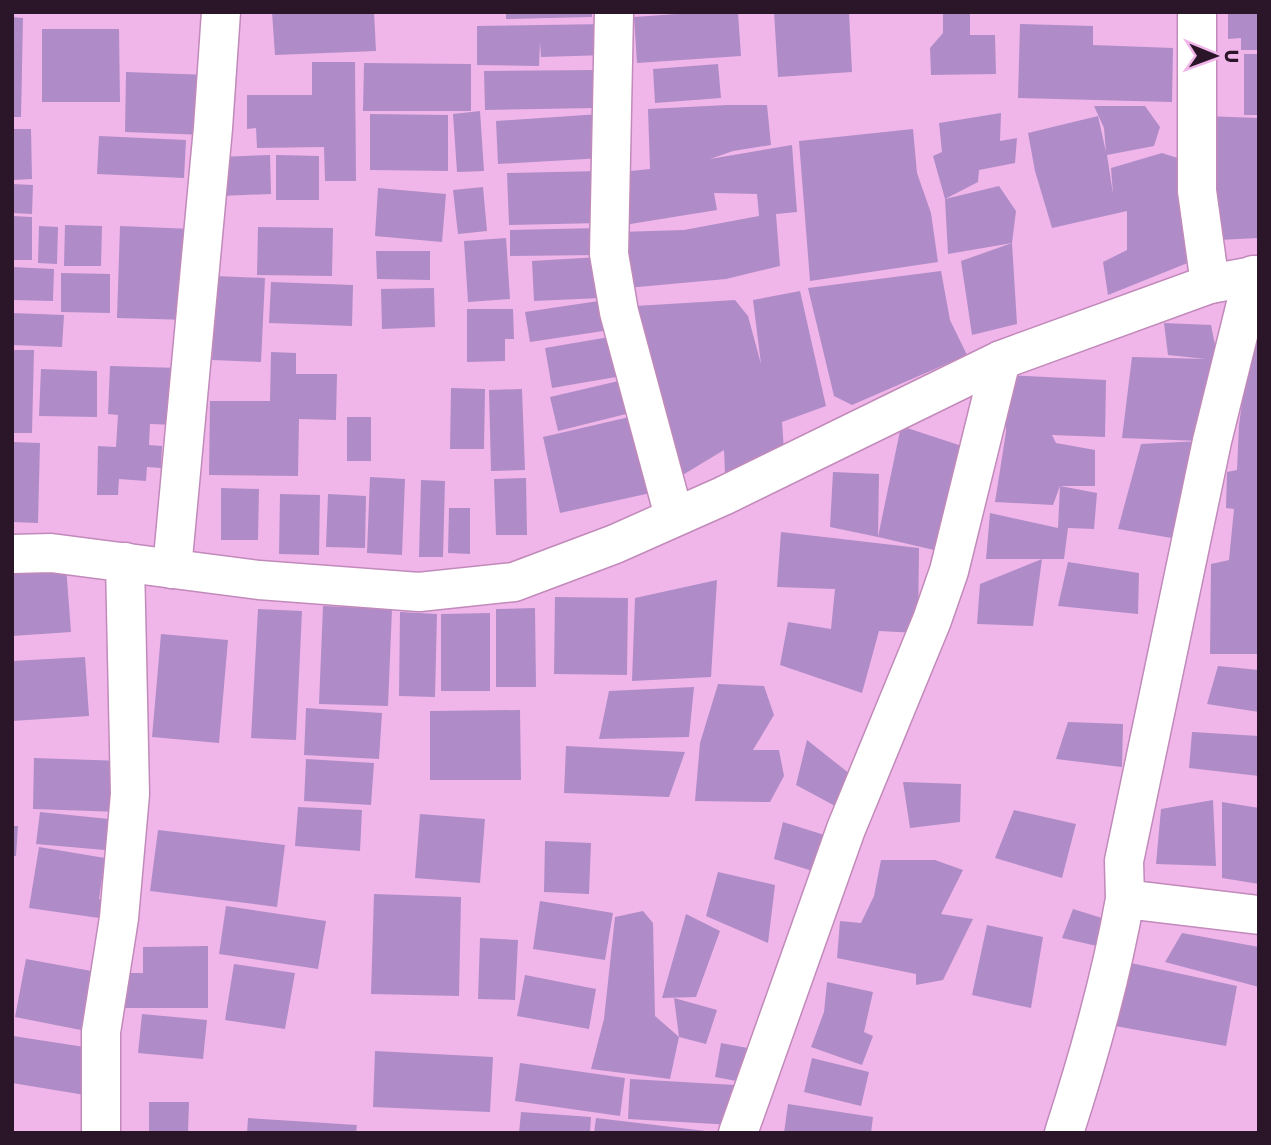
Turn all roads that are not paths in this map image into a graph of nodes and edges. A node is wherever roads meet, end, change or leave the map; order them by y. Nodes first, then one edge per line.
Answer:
1 (221, 12) edge
2 (614, 12) edge
3 (1197, 12) edge
4 (1256, 275) edge
5 (1210, 284) junction
6 (1001, 360) junction
7 (674, 516) junction
8 (12, 554) edge
9 (125, 562) junction
10 (172, 569) junction
11 (1125, 899) junction
12 (1259, 915) edge
13 (101, 1133) edge
14 (738, 1133) edge
15 (1064, 1133) edge

1 - 10 street
2 - 7 street
3 - 5 street
4 - 5 street
4 - 11 street
5 - 6 street
6 - 7 street
6 - 14 street
7 - 10 street
8 - 9 street
9 - 10 street
9 - 13 street
11 - 12 street
11 - 15 street

